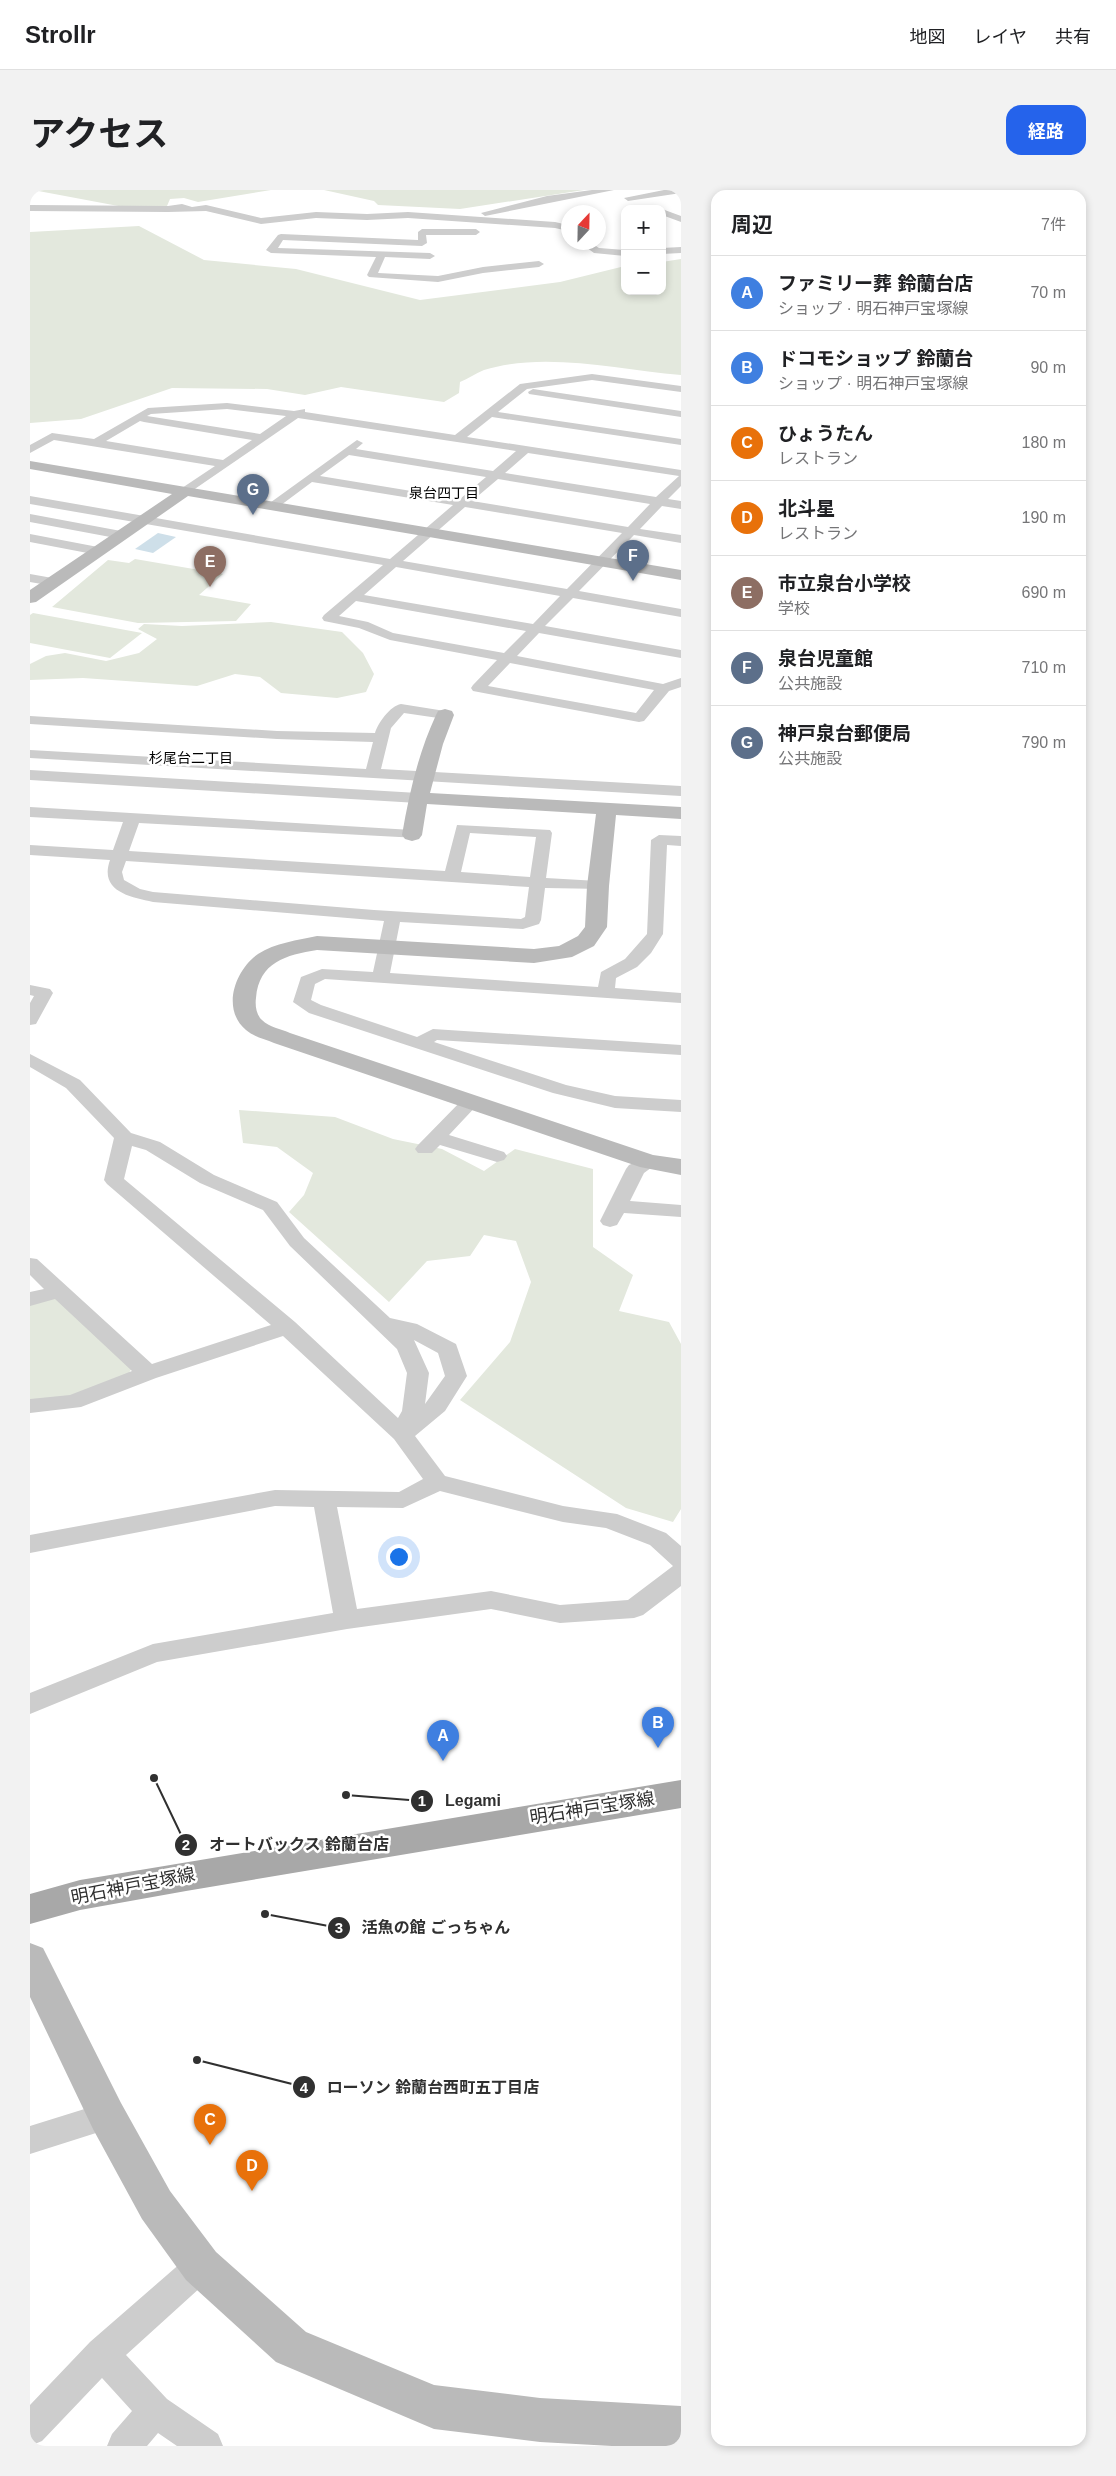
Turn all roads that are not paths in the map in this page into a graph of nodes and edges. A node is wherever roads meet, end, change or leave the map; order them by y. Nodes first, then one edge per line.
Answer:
1 (609, 190) edge
2 (681, 190) edge
3 (664, 193) junction
4 (628, 198) junction
5 (681, 199) edge
6 (646, 205) dead end
7 (30, 208) edge
8 (666, 213) edge
9 (481, 219) junction
10 (681, 219) edge
11 (561, 226) edge
12 (489, 232) dead end
13 (508, 232) dead end
14 (561, 233) edge
15 (595, 250) edge
16 (681, 250) edge
17 (666, 251) edge
18 (621, 252) edge
19 (382, 254) junction
20 (430, 256) dead end
21 (376, 268) junction
22 (681, 389) edge
23 (520, 390) junction
24 (314, 402) dead end
25 (296, 414) junction
26 (491, 414) junction
27 (681, 414) edge
28 (136, 418) junction
29 (379, 427) junction
30 (263, 438) junction
31 (459, 438) junction
32 (681, 442) edge
33 (96, 443) junction
34 (526, 448) junction
35 (30, 450) edge
36 (347, 451) junction
37 (225, 464) junction
38 (30, 465) edge
39 (681, 472) edge
40 (496, 475) junction
41 (310, 478) junction
42 (681, 480) edge
43 (186, 491) junction
44 (30, 500) edge
45 (660, 501) junction
46 (463, 503) junction
47 (273, 505) junction
48 (681, 505) edge
49 (30, 518) edge
50 (143, 520) junction
51 (632, 531) junction
52 (430, 532) junction
53 (122, 535) junction
54 (30, 538) edge
55 (681, 539) edge
56 (98, 551) junction
57 (602, 561) junction
58 (392, 563) junction
59 (681, 575) edge
60 (30, 578) edge
61 (53, 582) junction
62 (570, 594) junction
63 (355, 597) junction
64 (30, 598) edge
65 (681, 613) edge
66 (535, 629) junction
67 (681, 654) edge
68 (507, 658) junction
69 (681, 682) edge
70 (664, 688) junction
71 (445, 715) joint
72 (30, 720) edge
73 (380, 738) junction
74 (30, 754) edge
75 (372, 774) junction
76 (30, 775) edge
77 (423, 777) junction
78 (681, 791) edge
79 (418, 798) junction
80 (607, 809) junction
81 (30, 812) edge
82 (681, 813) edge
83 (132, 820) junction
84 (412, 835) joint
85 (681, 841) edge
86 (30, 850) edge
87 (119, 855) junction
88 (452, 878) junction
89 (540, 883) junction
90 (598, 886) junction
91 (393, 916) junction
92 (386, 947) junction
93 (380, 978) junction
94 (30, 990) edge
95 (606, 993) junction
96 (681, 998) edge
97 (30, 1020) edge
98 (420, 1043) junction
99 (681, 1050) edge
100 (30, 1059) edge
101 (471, 1102) junction
102 (681, 1106) edge
103 (124, 1137) junction
104 (497, 1156) dead end
105 (649, 1162) junction
106 (681, 1167) edge
107 (681, 1211) edge
108 (30, 1264) edge
109 (60, 1291) junction
110 (30, 1299) edge
111 (379, 1322) junction
112 (286, 1327) junction
113 (148, 1374) junction
114 (30, 1406) edge
115 (402, 1434) junction
116 (437, 1482) junction
117 (324, 1500) junction
118 (30, 1544) edge
119 (681, 1560) edge
120 (681, 1573) edge
121 (347, 1620) junction
122 (30, 1704) edge
123 (681, 1794) edge
124 (30, 1909) edge
125 (30, 1959) edge
126 (107, 2116) junction
127 (30, 2140) edge
128 (201, 2266) junction
129 (102, 2354) junction
130 (155, 2411) junction
131 (681, 2428) edge
132 (30, 2429) edge
133 (626, 2436) edge
134 (124, 2446) edge
135 (206, 2446) edge

1 - 4 street
1 - 9 street
2 - 3 street
3 - 4 street
3 - 5 street
4 - 6 street
7 - 9 street
8 - 10 street
9 - 11 street
12 - 19 street
13 - 14 street
15 - 18 street
16 - 17 street
19 - 20 street
19 - 21 street
21 - 21 street
22 - 23 street
23 - 26 street
23 - 27 street
24 - 25 street
25 - 28 street
25 - 29 street
25 - 30 street
26 - 31 street
26 - 32 street
28 - 30 street
28 - 33 street
29 - 31 street
29 - 36 street
30 - 37 street
31 - 34 street
33 - 35 street
33 - 37 street
34 - 39 street
34 - 40 street
36 - 40 street
36 - 41 street
37 - 43 street
38 - 43 street
40 - 45 street
40 - 46 street
41 - 46 street
41 - 47 street
42 - 45 street
43 - 47 street
43 - 50 street
44 - 50 street
45 - 48 street
45 - 51 street
46 - 51 street
46 - 52 street
47 - 52 street
49 - 53 street
50 - 53 street
50 - 58 street
51 - 55 street
51 - 57 street
52 - 57 street
52 - 58 street
53 - 56 street
54 - 56 street
56 - 61 street
57 - 59 street
57 - 62 street
58 - 62 street
58 - 63 street
60 - 61 street
61 - 64 street
62 - 65 street
62 - 66 street
63 - 66 street
63 - 68 street
66 - 67 street
66 - 68 street
68 - 70 street
68 - 70 street
69 - 70 street
71 - 73 street
71 - 77 street
72 - 73 street
73 - 75 street
74 - 75 street
75 - 77 street
76 - 79 street
77 - 78 street
77 - 79 street
79 - 80 street
79 - 84 street
80 - 82 street
80 - 90 street
81 - 83 street
83 - 84 street
83 - 87 street
85 - 95 street
86 - 87 street
87 - 88 street
87 - 91 street
88 - 89 street
88 - 89 street
89 - 90 street
89 - 91 street
90 - 92 street
91 - 92 street
92 - 93 street
92 - 101 street
93 - 95 street
93 - 98 street
94 - 97 street
95 - 96 street
98 - 99 street
98 - 102 street
100 - 103 street
101 - 104 street
101 - 105 street
103 - 111 street
103 - 112 street
105 - 106 street
105 - 107 street
108 - 109 street
109 - 110 street
109 - 113 street
111 - 115 street
111 - 115 street
112 - 113 street
112 - 115 street
113 - 114 street
115 - 116 street
116 - 117 street
116 - 119 street
117 - 118 street
117 - 121 street
120 - 121 street
121 - 122 street
123 - 124 main road, 明石神戸宝塚線
125 - 126 street
126 - 127 street
126 - 128 street
128 - 129 street
128 - 133 street
129 - 130 street
129 - 132 street
130 - 134 street
130 - 135 street
131 - 133 street

